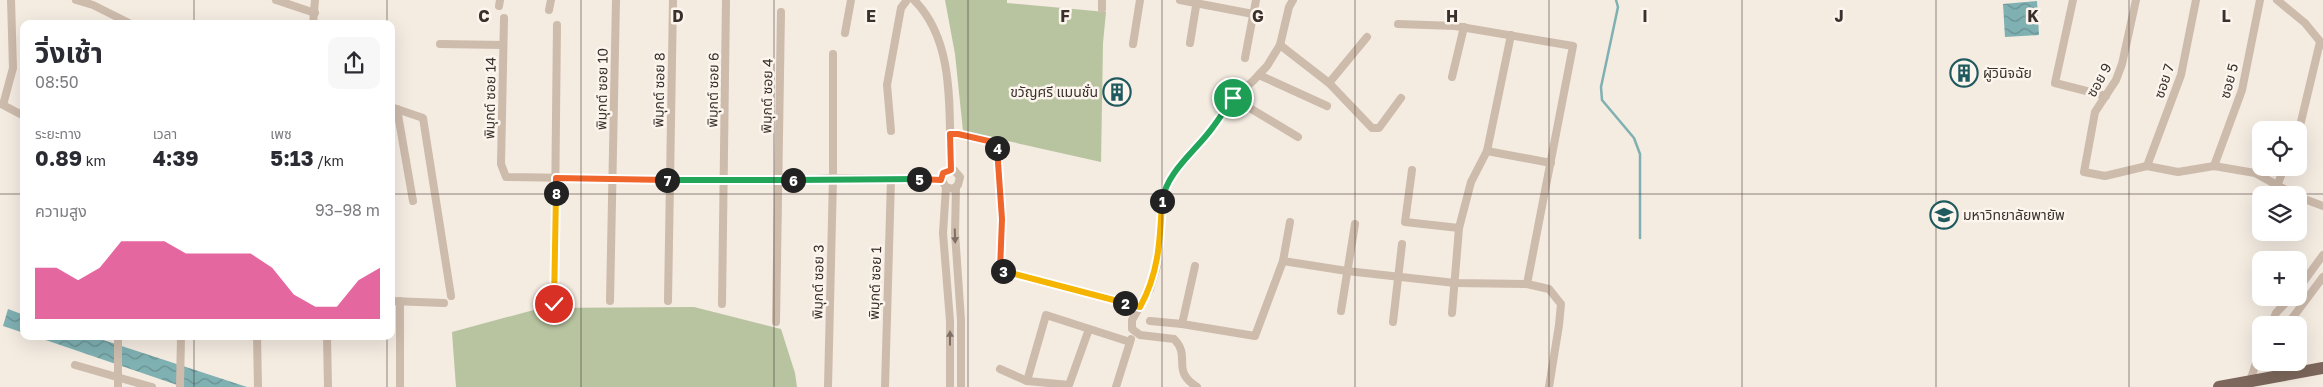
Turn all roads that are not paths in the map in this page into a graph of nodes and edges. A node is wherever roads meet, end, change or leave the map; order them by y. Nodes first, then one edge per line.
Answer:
1 (11, 0) edge
2 (76, 0) edge
3 (276, 0) edge
4 (314, 0) edge
5 (551, 0) edge
6 (616, 0) edge
7 (673, 0) edge
8 (726, 0) edge
9 (851, 0) edge
10 (907, 0) edge
11 (914, 0) edge
12 (1102, 0) edge
13 (1140, 0) edge
14 (1180, 0) edge
15 (1256, 0) edge
16 (1293, 0) edge
17 (2073, 0) edge
18 (2136, 0) edge
19 (2196, 0) edge
20 (2260, 0) edge
21 (2277, 0) edge
22 (1196, 2) edge
23 (1209, 3) edge
24 (1102, 9) dead end
25 (549, 10) dead end
26 (781, 12) dead end
27 (315, 13) junction
28 (1253, 14) junction
29 (504, 18) dead end
30 (123, 20) edge
31 (314, 20) edge
32 (1398, 24) dead end
33 (557, 25) dead end
34 (1464, 27) junction
35 (845, 33) dead end
36 (1511, 35) junction
37 (1367, 37) dead end
38 (1190, 43) dead end
39 (440, 44) dead end
40 (1133, 44) dead end
41 (2322, 44) edge
42 (503, 45) junction
43 (1280, 45) junction
44 (833, 54) dead end
45 (1245, 58) dead end
46 (1259, 75) junction
47 (1452, 78) dead end
48 (1329, 83) junction
49 (2106, 96) junction
50 (1233, 98) junction
51 (1401, 98) dead end
52 (1327, 106) dead end
53 (395, 108) edge
54 (395, 113) edge
55 (20, 114) edge
56 (2301, 121) edge
57 (891, 131) dead end
58 (950, 134) junction
59 (1298, 137) dead end
60 (1487, 151) junction
61 (1551, 163) junction
62 (2147, 166) junction
63 (2214, 166) junction
64 (951, 170) junction
65 (1412, 170) dead end
66 (2281, 176) edge
67 (556, 178) junction
68 (833, 178) junction
69 (613, 179) junction
70 (891, 179) junction
71 (670, 180) junction
72 (724, 180) junction
73 (941, 180) junction
74 (778, 181) junction
75 (2277, 186) joint
76 (946, 187) junction
77 (956, 187) junction
78 (2307, 200) edge
79 (413, 201) dead end
80 (2323, 206) edge
81 (1290, 222) dead end
82 (1355, 224) dead end
83 (1459, 228) junction
84 (1402, 244) dead end
85 (2323, 256) edge
86 (1283, 261) junction
87 (1195, 266) dead end
88 (1347, 271) junction
89 (1399, 275) junction
90 (2307, 277) edge
91 (2323, 278) edge
92 (1455, 282) junction
93 (958, 283) junction
94 (947, 284) junction
95 (1527, 284) junction
96 (451, 296) dead end
97 (396, 301) edge
98 (610, 301) dead end
99 (668, 301) dead end
100 (444, 303) dead end
101 (554, 304) dead end
102 (722, 304) dead end
103 (2283, 306) edge
104 (1140, 307) junction
105 (1341, 311) dead end
106 (1452, 313) dead end
107 (2275, 316) edge
108 (2294, 316) edge
109 (1150, 321) dead end
110 (776, 322) dead end
111 (1393, 322) dead end
112 (1182, 324) junction
113 (1089, 329) junction
114 (1135, 333) junction
115 (118, 340) edge
116 (181, 340) edge
117 (257, 340) edge
118 (327, 340) edge
119 (1130, 342) junction
120 (74, 365) dead end
121 (2307, 367) edge
122 (2323, 368) edge
123 (1000, 369) dead end
124 (2253, 371) edge
125 (2285, 371) edge
126 (118, 376) junction
127 (1027, 381) junction
128 (2250, 381) junction
129 (950, 383) edge
130 (961, 383) edge
131 (258, 386) edge
132 (118, 387) edge
133 (152, 387) edge
134 (180, 387) edge
135 (328, 387) edge
136 (400, 387) edge
137 (828, 387) edge
138 (884, 387) edge
139 (1116, 387) edge
140 (1197, 387) edge
141 (1549, 387) edge
142 (2219, 387) edge

1 - 55 street
2 - 30 street
3 - 27 street
4 - 27 street
5 - 25 street
6 - 69 street, พิมุกต์ ซอย 10
7 - 71 street, พิมุกต์ ซอย 8
8 - 72 street, พิมุกต์ ซอย 6
9 - 35 street
10 - 57 street
11 - 58 street
12 - 24 street
13 - 40 street
14 - 22 street
15 - 28 street
16 - 43 street
17 - 49 street
18 - 49 street, ซอย 9
19 - 62 street, ซอย 7
20 - 63 street, ซอย 5
21 - 41 street
22 - 23 street
22 - 38 street
23 - 28 street
26 - 74 street, พิมุกต์ ซอย 4
27 - 31 street
28 - 45 street
29 - 42 street, พิมุกต์ ซอย 14
32 - 34 street
33 - 67 street
34 - 36 street
34 - 47 street
36 - 60 street
36 - 61 street
37 - 48 street
39 - 42 street
41 - 56 street
42 - 67 street, พิมุกต์ ซอย 14
43 - 46 street
43 - 48 street
44 - 68 street, พิมุกต์ ซอย 3
46 - 50 street
46 - 52 street
48 - 51 street
49 - 62 street, ซอย 9
50 - 59 street
50 - 104 street
53 - 96 street
54 - 79 street
58 - 64 street
58 - 104 street
60 - 61 street
60 - 83 street
61 - 95 street
62 - 63 street
63 - 75 street
64 - 73 street
64 - 77 street
65 - 83 street
66 - 75 street
67 - 69 street
67 - 101 street
68 - 70 street
68 - 74 street
68 - 137 street, พิมุกต์ ซอย 3
69 - 71 street
69 - 98 street, พิมุกต์ ซอย 10
70 - 73 street
70 - 138 street, พิมุกต์ ซอย 1
71 - 72 street
71 - 99 street, พิมุกต์ ซอย 8
72 - 74 street
72 - 102 street, พิมุกต์ ซอย 6
73 - 76 street
74 - 110 street, พิมุกต์ ซอย 4
76 - 77 street
76 - 94 street
77 -> 93 street
78 - 80 street
81 - 86 street
82 - 88 street
83 - 92 street
84 - 89 street
85 - 90 street
86 - 88 street
86 - 112 street
87 - 112 street
88 - 89 street
88 - 105 street
89 - 92 street
89 - 111 street
91 - 108 street
92 - 95 street
92 - 106 street
93 - 94 street
93 - 130 street
129 -> 94 street
95 - 141 street
97 - 100 street
97 - 136 street
103 - 107 street
104 - 114 street
109 - 112 street
113 - 119 street
113 - 127 street
113 - 127 street
114 - 119 street
114 - 140 street
115 - 126 street
116 - 134 street
117 - 131 street
118 - 135 street
119 - 139 street
120 - 126 street
121 - 122 main road
123 - 127 street
124 - 128 street
125 - 128 main road
126 - 132 street
126 - 133 street
128 - 142 main road
129 - 130 street

